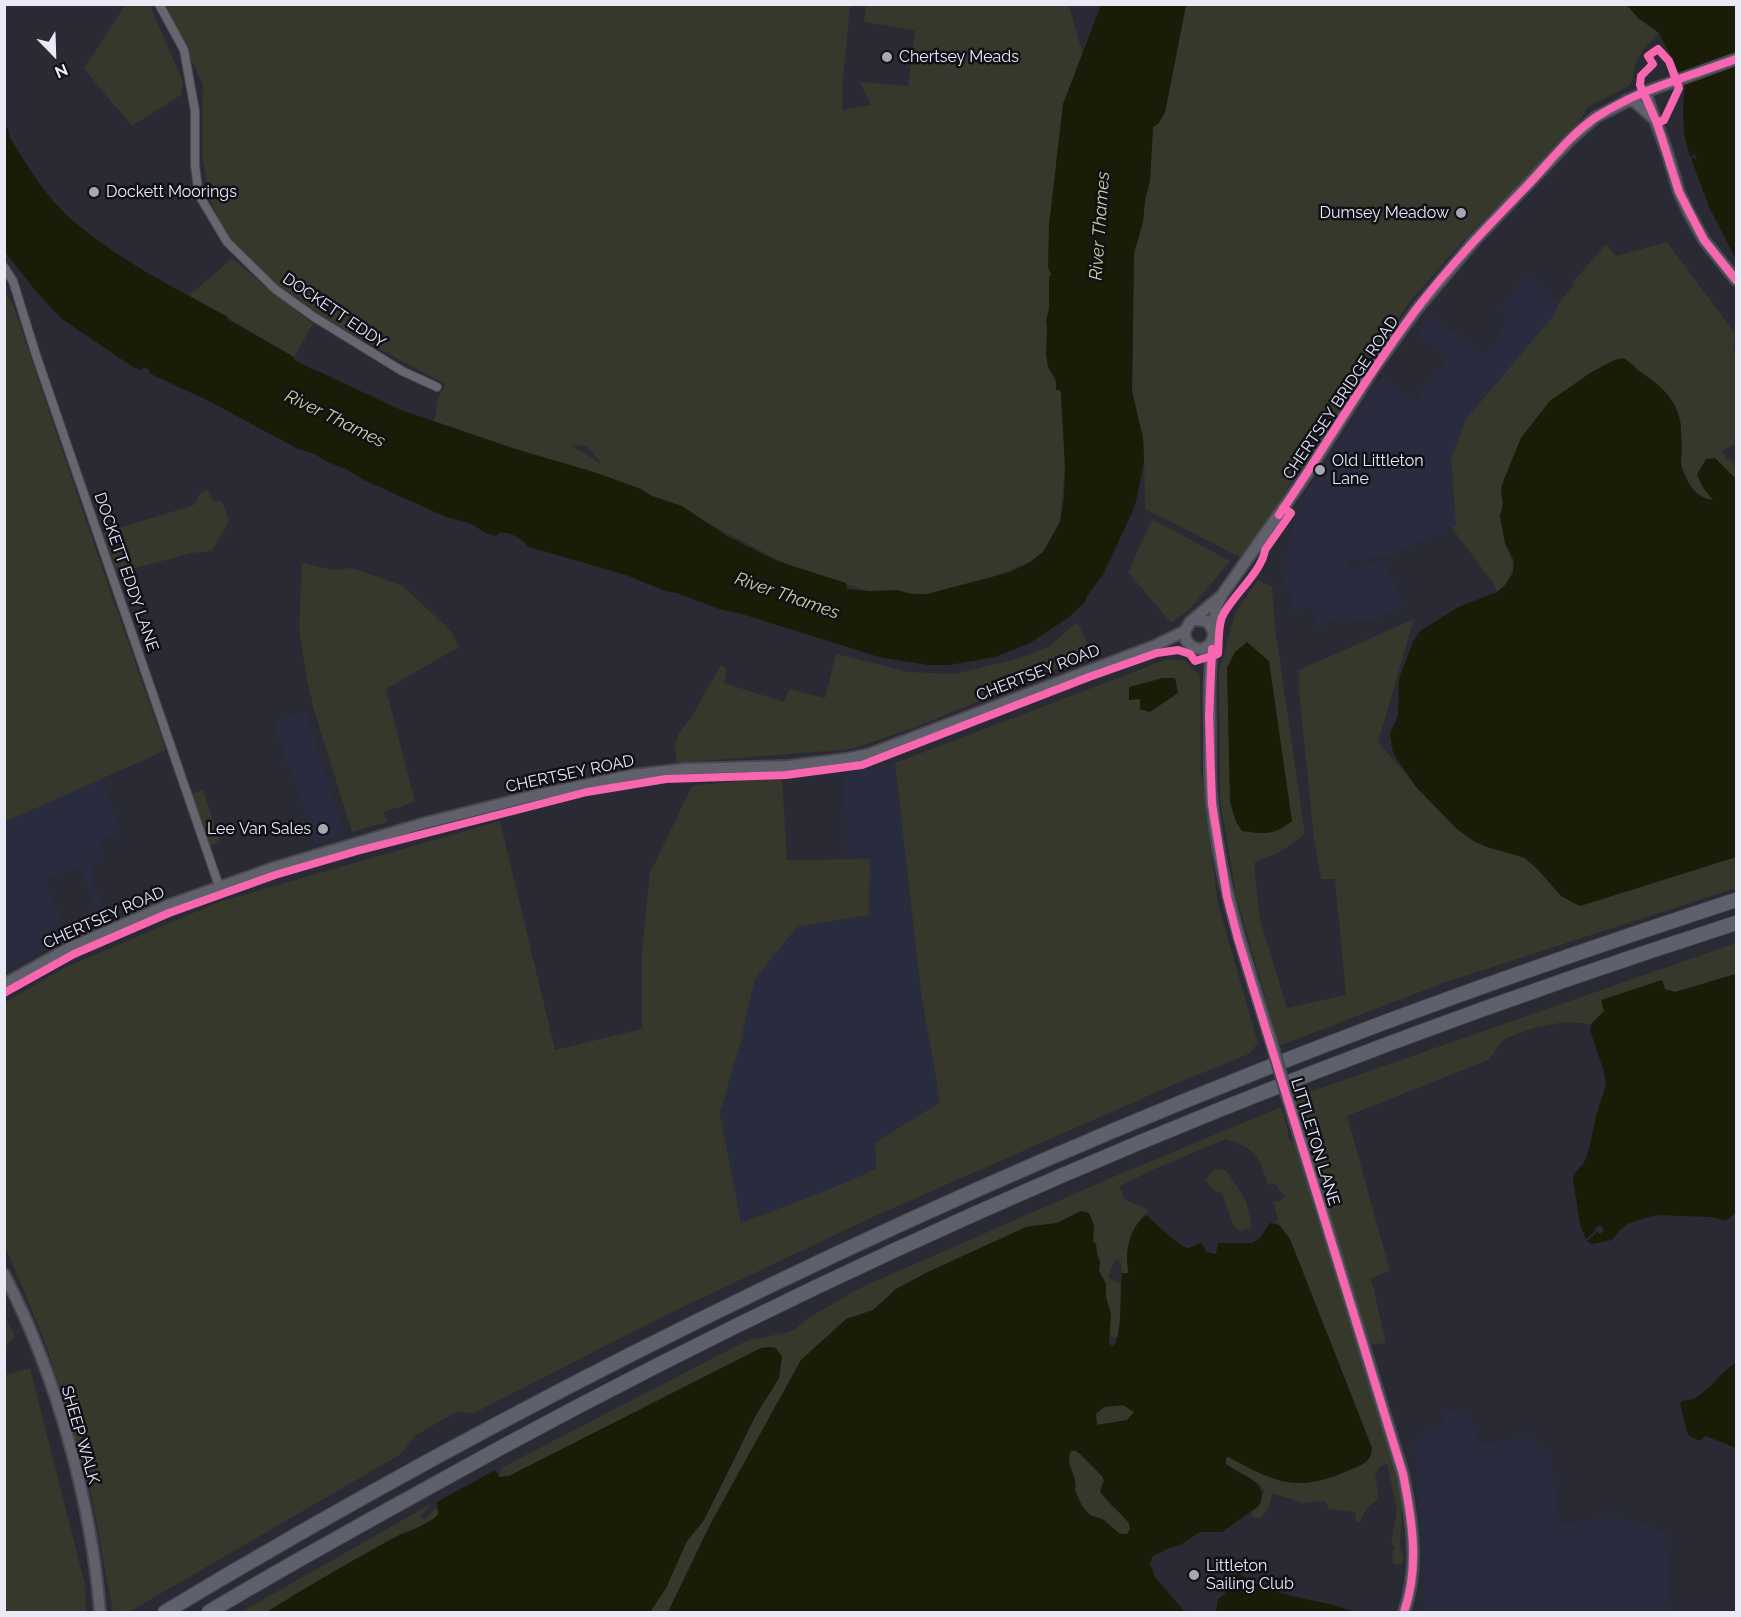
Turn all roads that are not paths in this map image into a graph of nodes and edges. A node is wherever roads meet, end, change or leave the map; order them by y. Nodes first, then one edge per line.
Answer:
1 (159, 4) edge
2 (1737, 59) edge
3 (1645, 92) junction
4 (1627, 100) junction
5 (1657, 123) junction
6 (4, 267) edge
7 (1737, 280) edge
8 (436, 387) dead end
9 (1222, 595) junction
10 (1195, 620) junction
11 (1213, 627) junction
12 (1185, 631) junction
13 (1214, 640) junction
14 (1154, 646) junction
15 (1192, 646) junction
16 (1210, 675) junction
17 (219, 886) junction
18 (1737, 900) edge
19 (1737, 923) edge
20 (4, 984) edge
21 (4, 1274) edge
22 (100, 1611) edge
23 (165, 1612) edge
24 (209, 1612) edge
25 (1404, 1612) edge

1 - 8 street, DOCKETT EDDY
2 - 3 main road, CHERTSEY BRIDGE ROAD
3 - 4 main road, CHERTSEY BRIDGE ROAD
3 - 5 main road
4 - 5 main road
4 - 9 main road, CHERTSEY BRIDGE ROAD
5 - 7 main road
6 - 17 street, DOCKETT EDDY LANE
9 - 10 main road, CHERTSEY BRIDGE ROAD
9 - 11 main road, CHERTSEY BRIDGE ROAD
10 - 11 main road
10 - 12 main road
11 - 13 main road
12 - 14 main road, CHERTSEY ROAD
12 - 15 main road
13 - 15 main road
13 - 16 main road, LITTLETON LANE
14 - 15 main road, CHERTSEY ROAD
14 - 17 main road, CHERTSEY ROAD
15 - 16 main road
16 - 25 main road, LITTLETON LANE, bridge
17 - 20 main road, CHERTSEY ROAD
18 - 23 highway
19 - 24 highway
21 - 22 main road, SHEEP WALK

